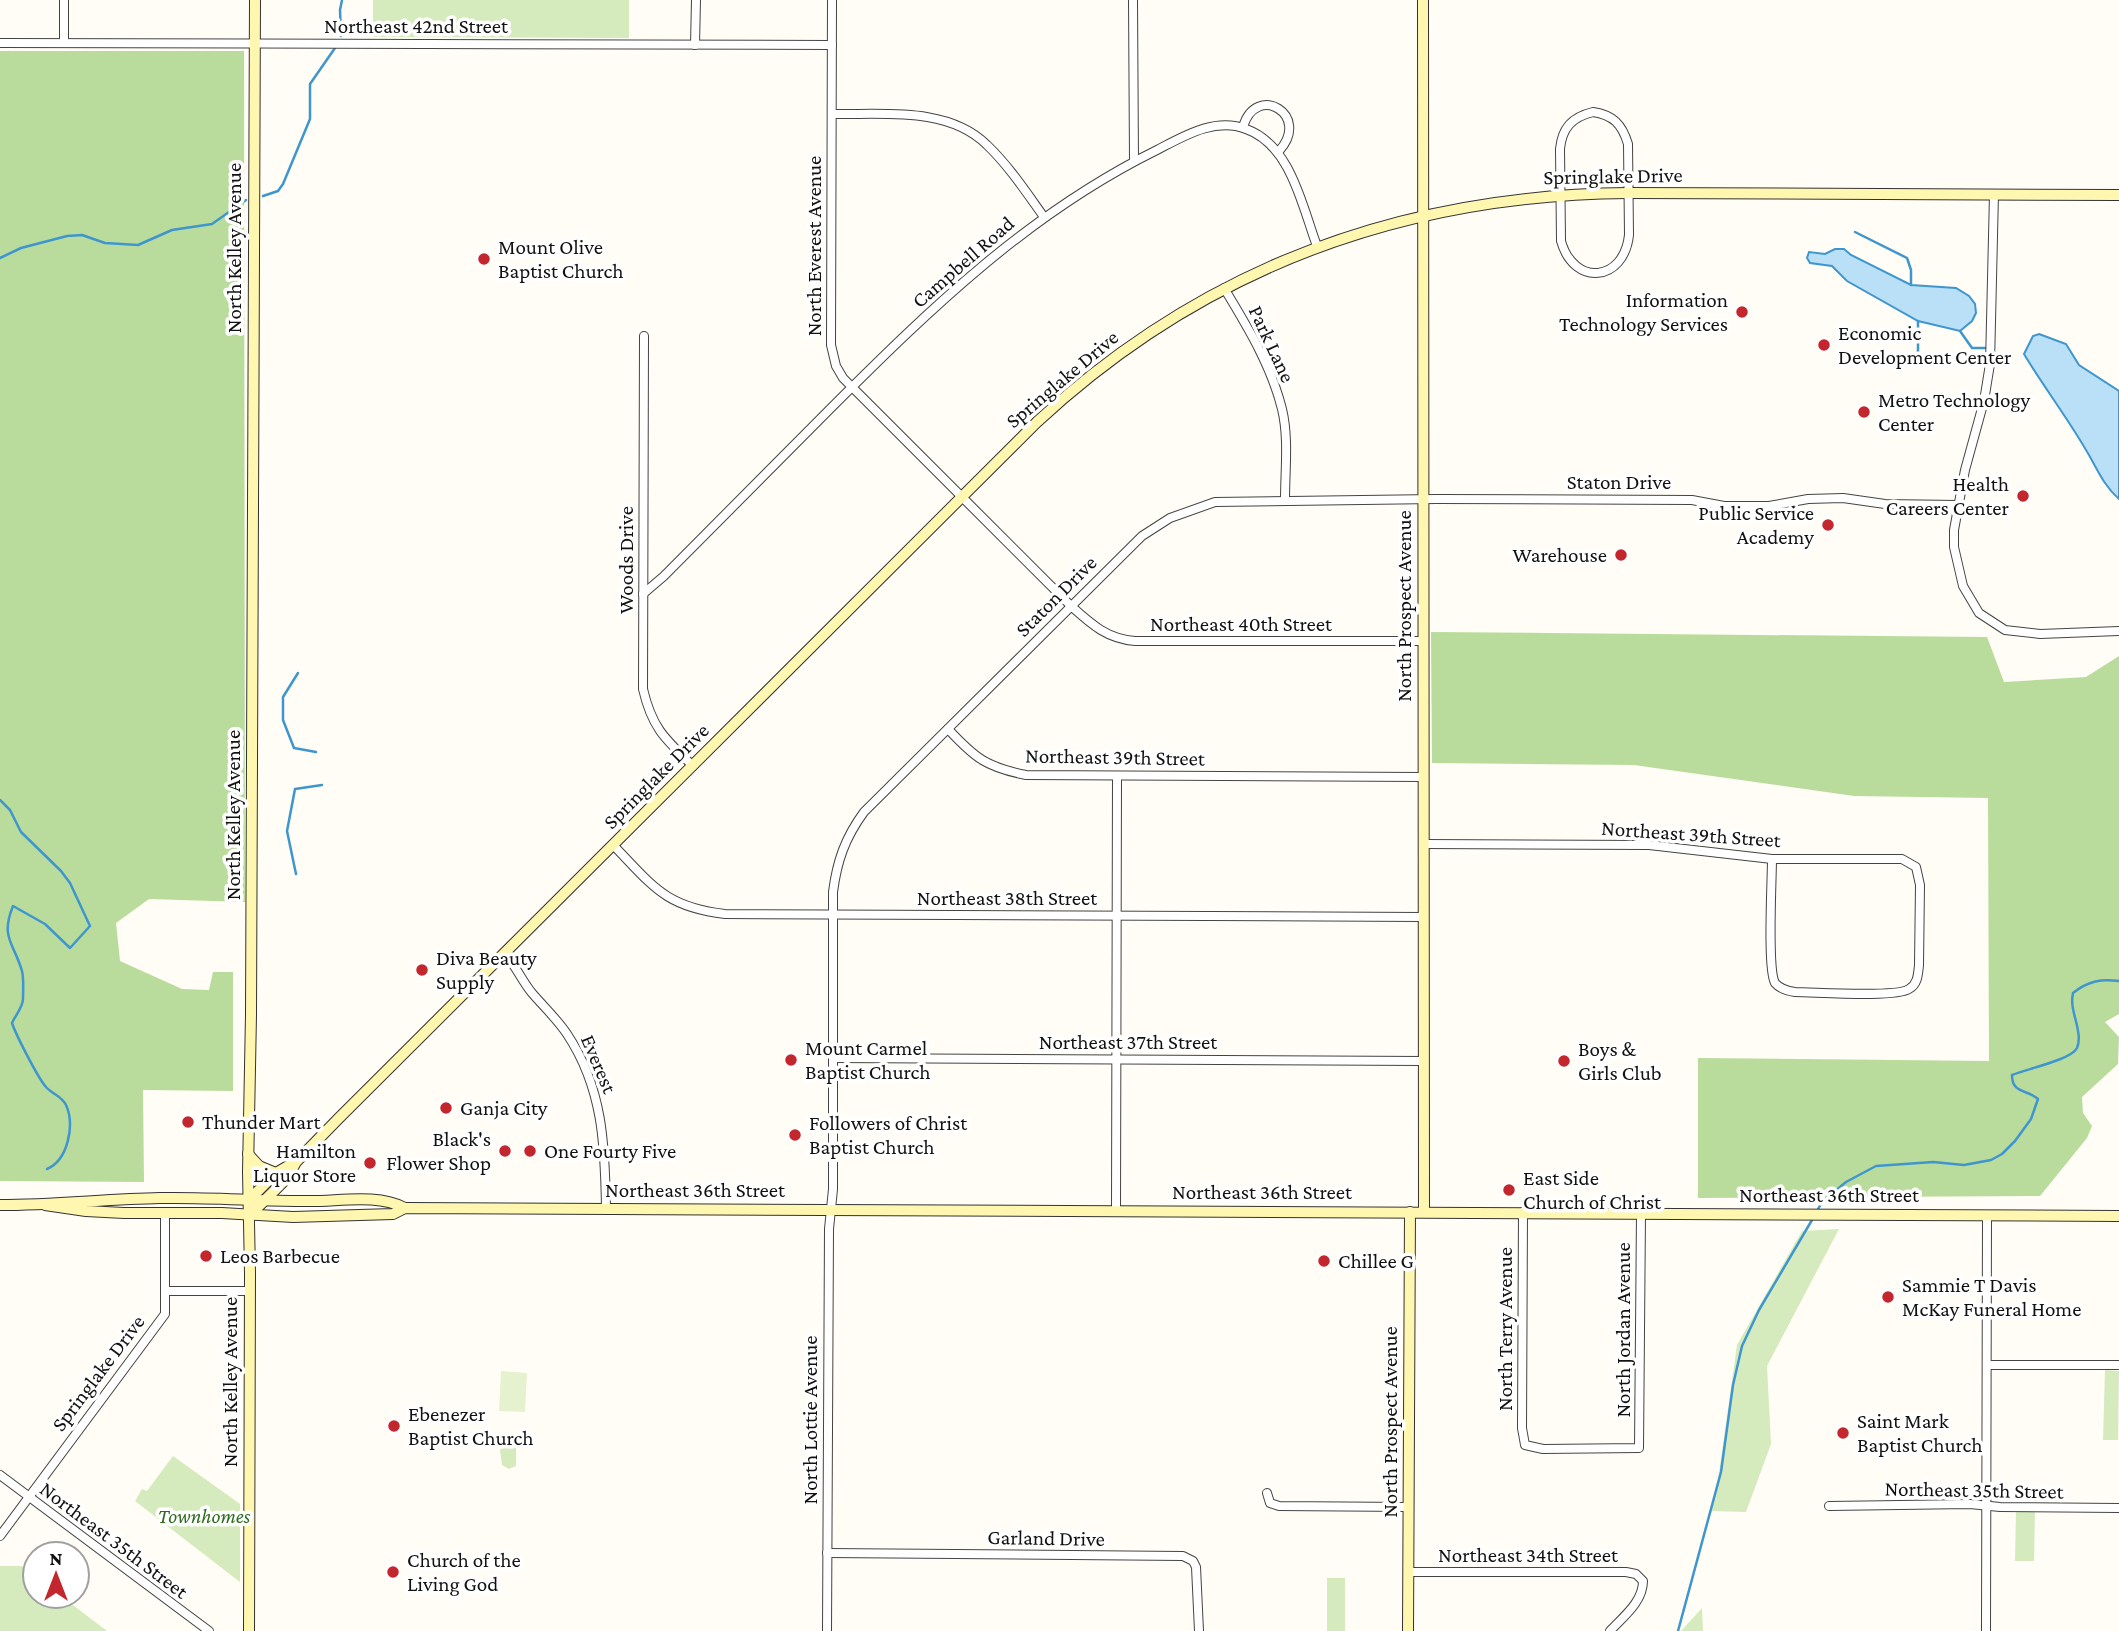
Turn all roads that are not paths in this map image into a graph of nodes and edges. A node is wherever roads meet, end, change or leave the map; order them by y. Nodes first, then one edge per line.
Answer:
1 (64, 0) edge
2 (255, 0) edge
3 (696, 0) edge
4 (832, 0) edge
5 (1133, 0) edge
6 (1423, 0) edge
7 (0, 43) edge
8 (64, 43) junction
9 (255, 44) junction
10 (695, 44) junction
11 (832, 45) junction
12 (832, 114) junction
13 (1243, 127) junction
14 (1279, 151) junction
15 (1134, 161) junction
16 (1628, 193) junction
17 (1994, 194) junction
18 (1560, 195) junction
19 (2119, 195) edge
20 (1423, 215) junction
21 (1044, 217) junction
22 (1317, 246) junction
23 (1224, 288) junction
24 (644, 337) dead end
25 (852, 387) junction
26 (962, 497) junction
27 (1285, 500) junction
28 (1423, 500) junction
29 (1957, 505) junction
30 (643, 594) junction
31 (1071, 606) junction
32 (2119, 631) edge
33 (1423, 641) junction
34 (948, 729) junction
35 (693, 766) junction
36 (1117, 776) junction
37 (1423, 777) junction
38 (1424, 844) junction
39 (614, 846) junction
40 (1772, 859) junction
41 (833, 914) junction
42 (1117, 916) junction
43 (1424, 917) junction
44 (505, 954) junction
45 (833, 1058) junction
46 (1117, 1059) junction
47 (1423, 1061) junction
48 (248, 1154) junction
49 (296, 1162) junction
50 (276, 1173) junction
51 (164, 1198) junction
52 (249, 1200) junction
53 (265, 1201) junction
54 (0, 1205) edge
55 (45, 1205) junction
56 (405, 1208) junction
57 (606, 1208) junction
58 (831, 1210) junction
59 (1116, 1211) junction
60 (165, 1212) junction
61 (1410, 1212) junction
62 (1424, 1212) junction
63 (1523, 1212) junction
64 (1641, 1213) junction
65 (1987, 1215) junction
66 (249, 1216) junction
67 (2119, 1216) edge
68 (166, 1291) junction
69 (250, 1291) junction
70 (1987, 1365) junction
71 (2119, 1366) edge
72 (1639, 1448) joint
73 (0, 1475) edge
74 (1266, 1493) dead end
75 (29, 1497) junction
76 (1829, 1506) dead end
77 (1986, 1506) junction
78 (1409, 1507) junction
79 (2119, 1508) edge
80 (0, 1536) edge
81 (827, 1553) junction
82 (1409, 1572) junction
83 (209, 1631) edge
84 (249, 1631) edge
85 (827, 1631) edge
86 (1199, 1631) edge
87 (1408, 1631) edge
88 (1610, 1631) edge
89 (1986, 1631) edge

1 - 8 street
2 - 9 street, North Kelley Avenue
3 - 10 street
4 - 11 street, North Everest Avenue
5 - 15 street
6 - 20 street, North Prospect Avenue
7 - 8 street, Northeast 42nd Street
8 - 9 street, Northeast 42nd Street
9 - 10 street, Northeast 42nd Street
9 - 48 street, North Kelley Avenue
10 - 11 street, Northeast 42nd Street
11 - 12 street, North Everest Avenue
12 - 21 street
12 - 25 street, North Everest Avenue
13 - 14 street
13 - 14 street
13 - 15 street, Campbell Road
14 - 22 street
15 - 21 street, Campbell Road
16 - 17 street, Springlake Drive
16 - 18 street, Springlake Drive
16 - 18 street
16 - 18 street
17 - 19 street, Springlake Drive
17 - 29 street
18 - 20 street, Springlake Drive
20 - 22 street, Springlake Drive
20 - 28 street, North Prospect Avenue
21 - 25 street, Campbell Road
22 - 23 street, Springlake Drive
23 - 26 street, Springlake Drive
23 - 27 street, Park Lane
24 - 30 street, Woods Drive
25 - 26 street, North Everest Avenue
25 - 30 street, Campbell Road
26 - 31 street, North Everest Avenue
26 - 35 street, Springlake Drive
27 - 28 street, Staton Drive
27 - 31 street, Staton Drive
28 - 29 street, Staton Drive
28 - 33 street, North Prospect Avenue
29 - 32 street
30 - 35 street, Woods Drive
31 - 33 street, Northeast 40th Street
31 - 34 street, Staton Drive
33 - 37 street, North Prospect Avenue
34 - 36 street, Northeast 39th Street
34 - 41 street, Staton Drive
35 - 39 street, Springlake Drive
36 - 37 street, Northeast 39th Street
36 - 42 street
37 - 38 street, North Prospect Avenue
38 - 40 street, Northeast 39th Street
38 - 43 street, North Prospect Avenue
39 - 41 street, Northeast 38th Street
39 - 44 street, Springlake Drive
40 - 40 street, Northeast 39th Street
41 - 42 street, Northeast 38th Street
41 - 45 street, Staton Drive
42 - 43 street, Northeast 38th Street
42 - 46 street
43 - 47 street, North Prospect Avenue
44 - 49 street, Springlake Drive
44 - 57 street, Everest
45 - 46 street, Northeast 37th Street
45 - 58 street, Staton Drive
46 - 47 street, Northeast 37th Street
46 - 59 street
47 - 62 street, North Prospect Avenue
48 - 50 street
48 - 52 street, North Kelley Avenue
49 - 50 street, Springlake Drive
49 - 53 street, Springlake Drive
50 - 52 street, Springlake Drive
51 - 52 street, Northeast 36th Street
51 - 55 street, Northeast 36th Street
51 - 60 street
52 - 53 street, Northeast 36th Street
52 - 66 street, North Kelley Avenue
53 - 56 street, Northeast 36th Street
53 - 66 street, Springlake Drive
54 - 55 street, Northeast 36th Street
55 - 60 street, Northeast 36th Street
56 - 57 street, Northeast 36th Street
56 - 66 street, Northeast 36th Street
57 - 58 street, Northeast 36th Street
58 - 59 street, Northeast 36th Street
58 - 81 street, North Lottie Avenue
59 - 61 street, Northeast 36th Street
60 - 66 street, Northeast 36th Street
60 - 68 street, Springlake Drive
61 - 62 street, Northeast 36th Street
61 - 78 street, North Prospect Avenue
62 - 63 street, Northeast 36th Street
63 - 64 street, Northeast 36th Street
63 - 72 street, North Terry Avenue
64 - 65 street, Northeast 36th Street
64 - 72 street, North Jordan Avenue
65 - 67 street, Northeast 36th Street
65 - 70 street
66 - 69 street, North Kelley Avenue
68 - 69 street
68 - 75 street, Springlake Drive
69 - 84 street, North Kelley Avenue
70 - 71 street
70 - 77 street
73 - 75 street, Northeast 35th Street
74 - 78 street
75 - 80 street, Springlake Drive
75 - 83 street, Northeast 35th Street
76 - 77 street, Northeast 35th Street
77 - 79 street, Northeast 35th Street
77 - 89 street
78 - 82 street, North Prospect Avenue
81 - 85 street, North Lottie Avenue
81 - 86 street, Garland Drive
82 - 87 street, North Prospect Avenue
82 - 88 street, Northeast 34th Street

